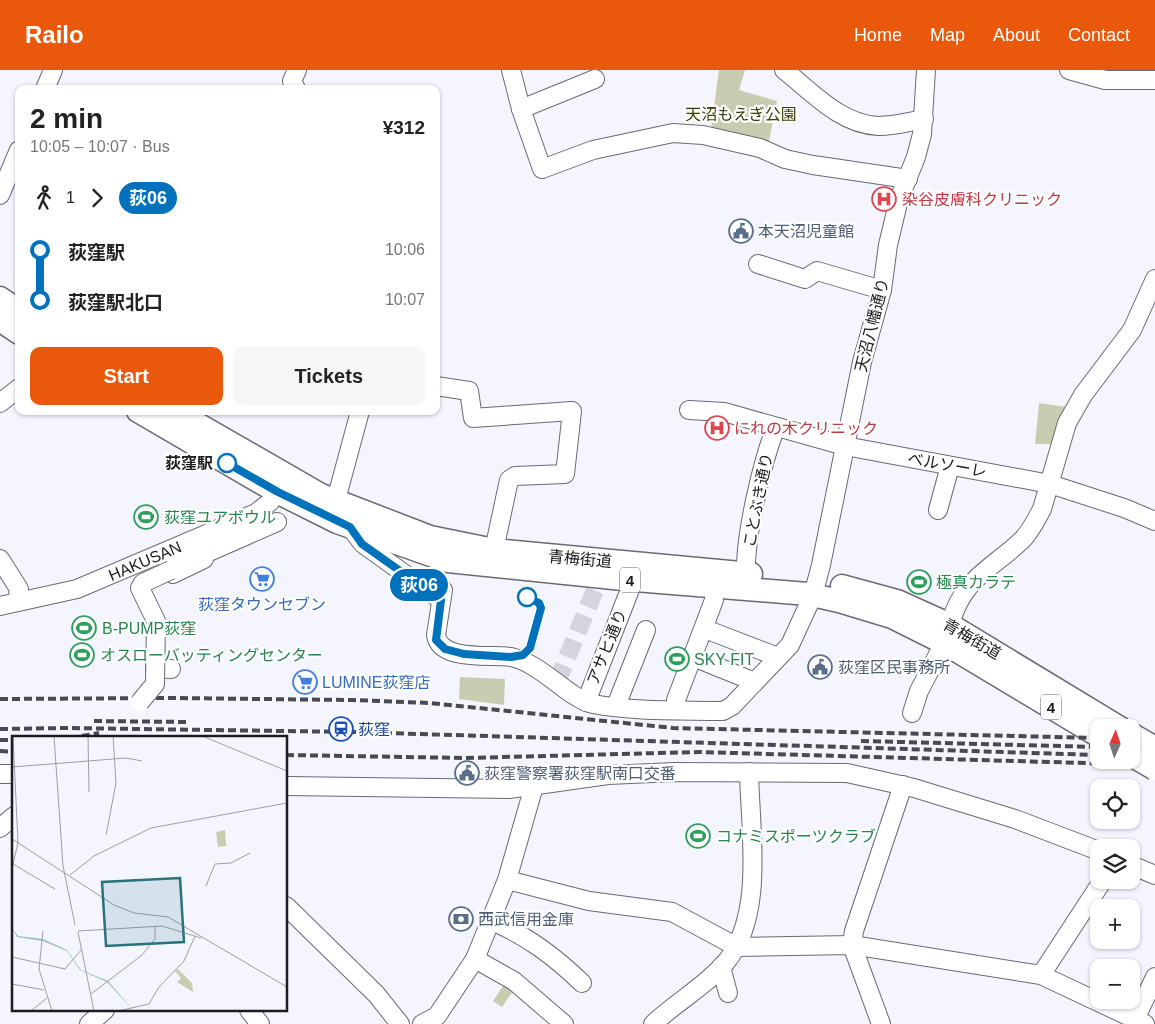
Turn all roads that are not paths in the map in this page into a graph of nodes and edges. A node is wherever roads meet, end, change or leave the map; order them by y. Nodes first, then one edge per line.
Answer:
1 (53, 70) edge
2 (297, 70) edge
3 (511, 70) edge
4 (784, 70) edge
5 (926, 70) edge
6 (1069, 70) edge
7 (595, 80) dead end
8 (1155, 80) edge
9 (47, 85) edge
10 (294, 85) edge
11 (521, 109) junction
12 (924, 120) junction
13 (15, 159) edge
14 (908, 179) junction
15 (0, 195) edge
16 (758, 264) dead end
17 (1155, 279) edge
18 (882, 290) junction
19 (0, 298) edge
20 (15, 308) edge
21 (0, 320) edge
22 (15, 330) edge
23 (440, 387) edge
24 (15, 391) edge
25 (0, 402) edge
26 (689, 410) dead end
27 (145, 415) edge
28 (182, 415) edge
29 (359, 415) edge
30 (776, 427) junction
31 (845, 446) junction
32 (950, 466) junction
33 (1050, 484) junction
34 (278, 492) junction
35 (333, 500) junction
36 (938, 510) dead end
37 (1155, 521) edge
38 (277, 522) dead end
39 (344, 525) junction
40 (494, 550) junction
41 (0, 560) edge
42 (746, 573) junction
43 (815, 588) junction
44 (629, 592) dead end
45 (714, 600) dead end
46 (8, 604) edge
47 (705, 629) junction
48 (646, 630) dead end
49 (947, 634) junction
50 (693, 657) junction
51 (778, 657) junction
52 (755, 682) junction
53 (140, 702) dead end
54 (586, 702) junction
55 (616, 706) junction
56 (676, 710) junction
57 (912, 713) dead end
58 (1105, 719) edge
59 (1090, 731) edge
60 (1140, 739) edge
61 (1155, 748) edge
62 (1140, 760) edge
63 (1155, 769) edge
64 (749, 772) junction
65 (903, 785) junction
66 (288, 786) edge
67 (534, 786) junction
68 (12, 818) edge
69 (0, 828) edge
70 (1090, 848) edge
71 (1140, 869) edge
72 (1155, 875) edge
73 (507, 880) junction
74 (1097, 889) edge
75 (288, 908) edge
76 (492, 921) junction
77 (852, 945) junction
78 (737, 947) junction
79 (475, 959) junction
80 (721, 967) junction
81 (1040, 975) junction
82 (1155, 977) edge
83 (582, 982) dead end
84 (728, 993) dead end
85 (251, 1012) edge
86 (660, 1021) edge
87 (1138, 1022) edge
88 (260, 1024) edge
89 (400, 1024) edge
90 (422, 1024) edge
91 (564, 1024) edge
92 (881, 1024) edge

1 - 9 street
2 - 10 street
3 - 11 street
4 - 12 street
5 - 12 street, 天沼八幡通り
6 - 8 street
7 - 11 street
11 - 14 street
12 - 14 street, 天沼八幡通り
13 - 15 street
14 - 18 street, 天沼八幡通り
16 - 18 street
17 - 33 street
18 - 31 street, 天沼八幡通り
19 - 20 main road
21 - 22 main road
23 - 40 street
24 - 25 street
26 - 30 street, ベルソーレ
27 - 34 main road, 青梅街道 / 4
28 - 35 main road, 青梅街道 / 4
29 - 35 street
30 - 31 street, ベルソーレ
30 - 42 street, ことぶき通り
31 - 32 street, ベルソーレ
31 - 43 street, 天沼八幡通り
32 - 33 street, ベルソーレ
32 - 36 street
33 - 37 street, ベルソーレ
33 - 49 street
34 - 39 main road, 青梅街道 / 4
34 - 46 street, HAKUSAN
35 - 39 street
35 - 40 main road, 青梅街道 / 4
38 - 53 street, bridge
39 - 43 main road, 青梅街道 / 4
39 - 54 street
40 - 42 main road, 青梅街道 / 4
41 - 46 street
42 - 43 main road, 青梅街道 / 4
43 - 49 main road, 青梅街道 / 4
43 - 51 street, 天沼八幡通り
44 - 54 street, アサヒ通り
45 - 47 street
47 - 50 street
47 - 51 street
48 - 55 street
49 - 57 street
49 - 58 main road, 青梅街道 / 4
49 - 59 main road, 青梅街道 / 4
50 - 52 street
50 - 56 street
51 - 52 street, 天沼八幡通り
52 - 56 street, 天沼八幡通り
54 - 55 street, 天沼八幡通り
55 - 56 street, 天沼八幡通り
60 - 61 main road, bridge
62 - 63 main road, bridge
64 - 65 street
64 - 67 street
64 - 78 street
65 - 70 street
65 - 77 street
66 - 67 street
67 - 73 street
68 - 69 street
71 - 72 street
73 - 76 street
73 - 78 street
74 - 81 street
75 - 89 street
76 - 79 street
76 - 83 street
77 - 78 street
77 - 81 street
77 - 92 street
78 - 80 street
79 - 90 street
79 - 91 street
80 - 84 street
80 - 86 street
81 - 87 street
82 - 87 street
85 - 88 street

